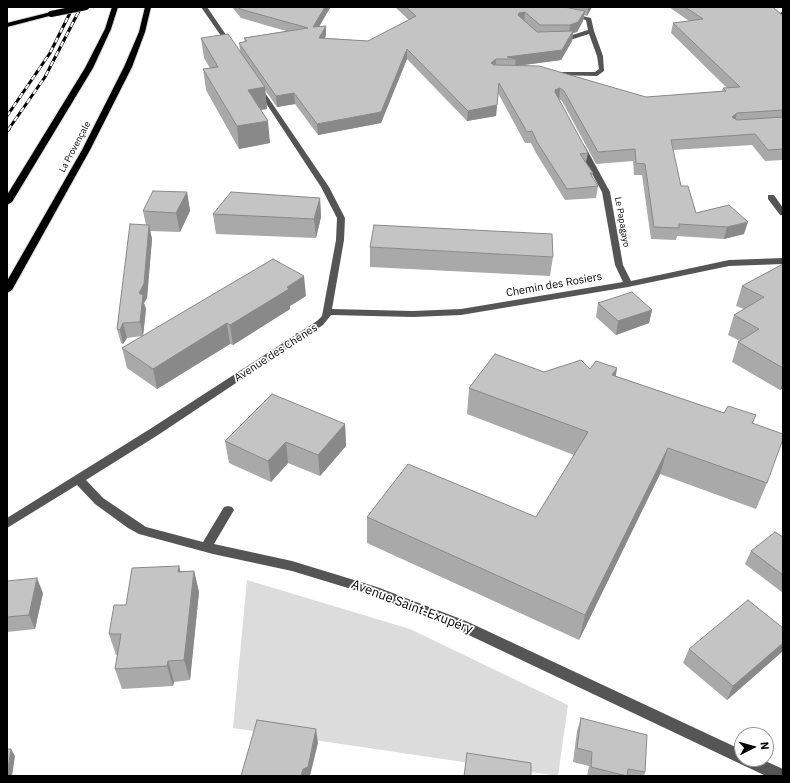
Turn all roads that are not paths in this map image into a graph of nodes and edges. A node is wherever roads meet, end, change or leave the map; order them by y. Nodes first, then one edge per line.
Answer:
1 (86, 7) edge
2 (115, 7) edge
3 (148, 7) edge
4 (204, 7) edge
5 (547, 7) edge
6 (558, 12) junction
7 (544, 13) edge
8 (783, 13) edge
9 (783, 20) edge
10 (7, 25) edge
11 (591, 31) junction
12 (549, 38) edge
13 (236, 53) edge
14 (548, 74) edge
15 (253, 79) edge
16 (577, 137) edge
17 (771, 198) dead end
18 (7, 202) edge
19 (783, 213) edge
20 (783, 262) edge
21 (628, 284) junction
22 (7, 290) edge
23 (327, 312) junction
24 (78, 479) junction
25 (228, 510) dead end
26 (7, 524) edge
27 (209, 548) junction
28 (734, 753) edge
29 (763, 767) edge
30 (782, 776) edge

1 - 10 main road, bridge
2 - 18 highway
3 - 22 highway, La Provençale
4 - 13 street
5 - 6 street
6 - 7 street
6 - 11 street
8 - 9 street
11 - 12 street
11 - 14 street
15 - 23 street
16 - 21 street, Le Papagayo
17 - 19 street
20 - 21 street, Chemin des Rosiers
21 - 23 street, Chemin des Rosiers
23 - 24 street, Avenue des Chênes
24 - 26 street, Avenue des Chênes
24 - 27 street, Avenue Saint-Exupéry
25 - 27 street
27 - 28 street, Avenue Saint-Exupéry
29 - 30 street

